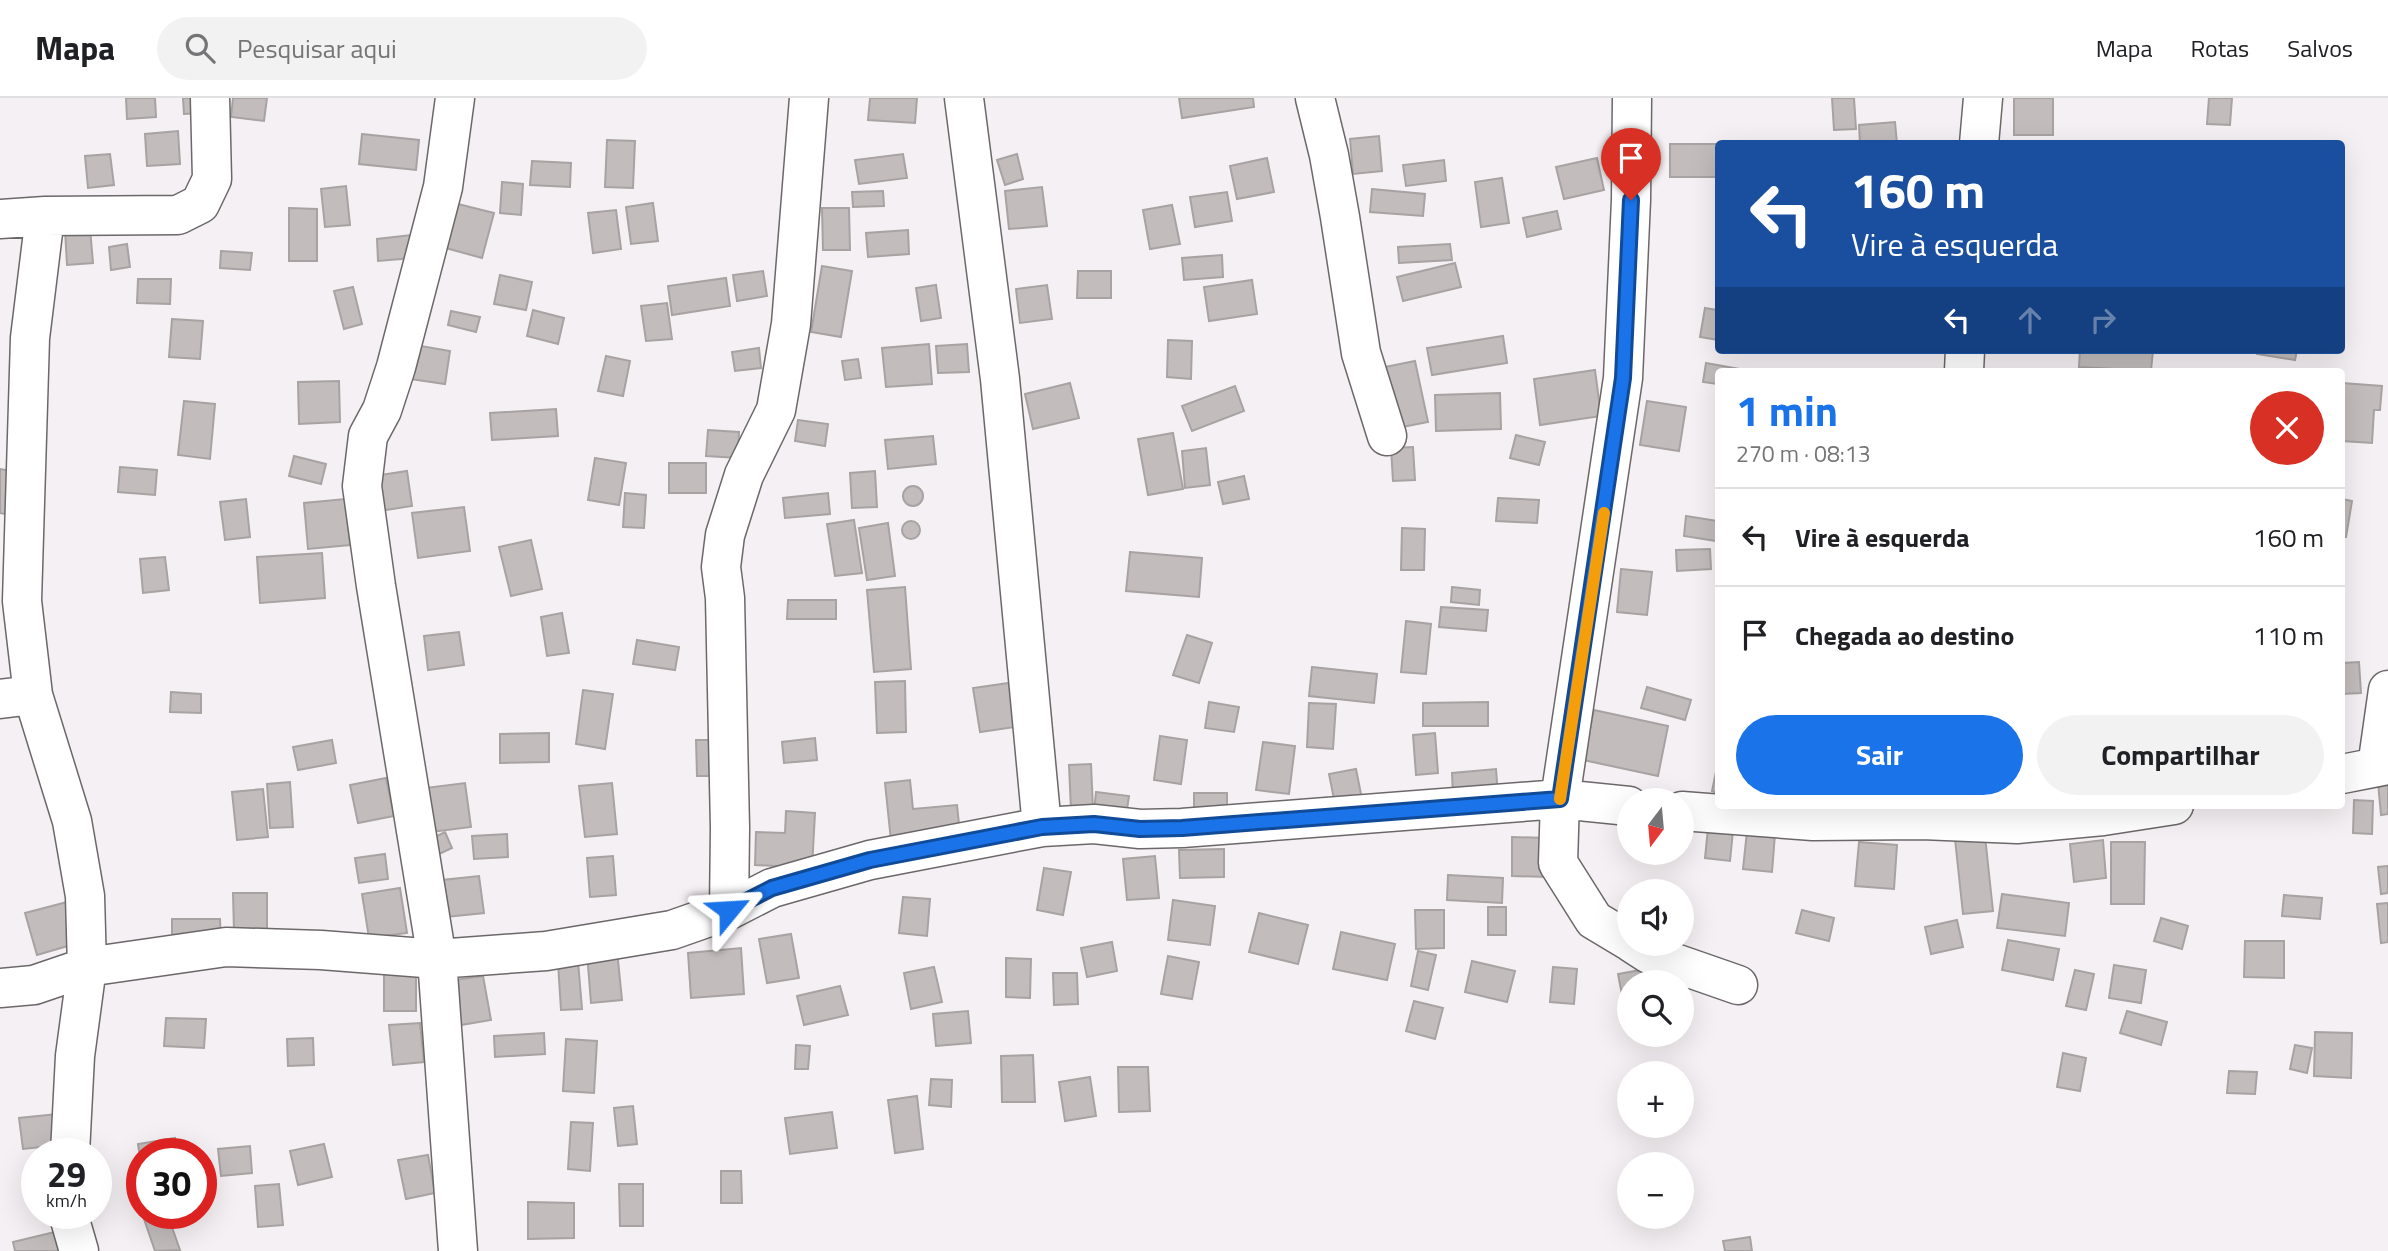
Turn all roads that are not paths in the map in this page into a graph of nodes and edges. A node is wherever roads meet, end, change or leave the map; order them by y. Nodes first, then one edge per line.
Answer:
1 (210, 98) edge
2 (455, 98) edge
3 (809, 98) edge
4 (964, 98) edge
5 (1315, 98) edge
6 (1632, 98) edge
7 (1983, 98) edge
8 (1979, 140) edge
9 (45, 216) junction
10 (0, 219) edge
11 (1387, 436) dead end
12 (2388, 690) edge
13 (17, 697) edge
14 (2369, 769) edge
15 (1560, 799) junction
16 (1617, 805) edge
17 (2148, 809) edge
18 (1694, 812) edge
19 (1923, 813) edge
20 (1042, 827) junction
21 (729, 910) junction
22 (1617, 934) edge
23 (1655, 956) edge
24 (437, 958) junction
25 (87, 967) junction
26 (1738, 985) dead end
27 (0, 988) edge
28 (71, 1138) edge
29 (73, 1229) edge
30 (79, 1251) edge
31 (458, 1251) edge

1 - 9 street
2 - 24 street
3 - 21 street
4 - 20 street
5 - 11 street
6 - 15 street
7 - 8 street
9 - 10 street
9 - 13 street
12 - 14 street
13 - 25 street
15 - 16 street
15 - 20 street
15 - 22 street
17 - 19 street
18 - 19 street
20 - 21 street
21 - 24 street
23 - 26 street
24 - 25 street
24 - 31 street
25 - 27 street
25 - 28 street
29 - 30 street

